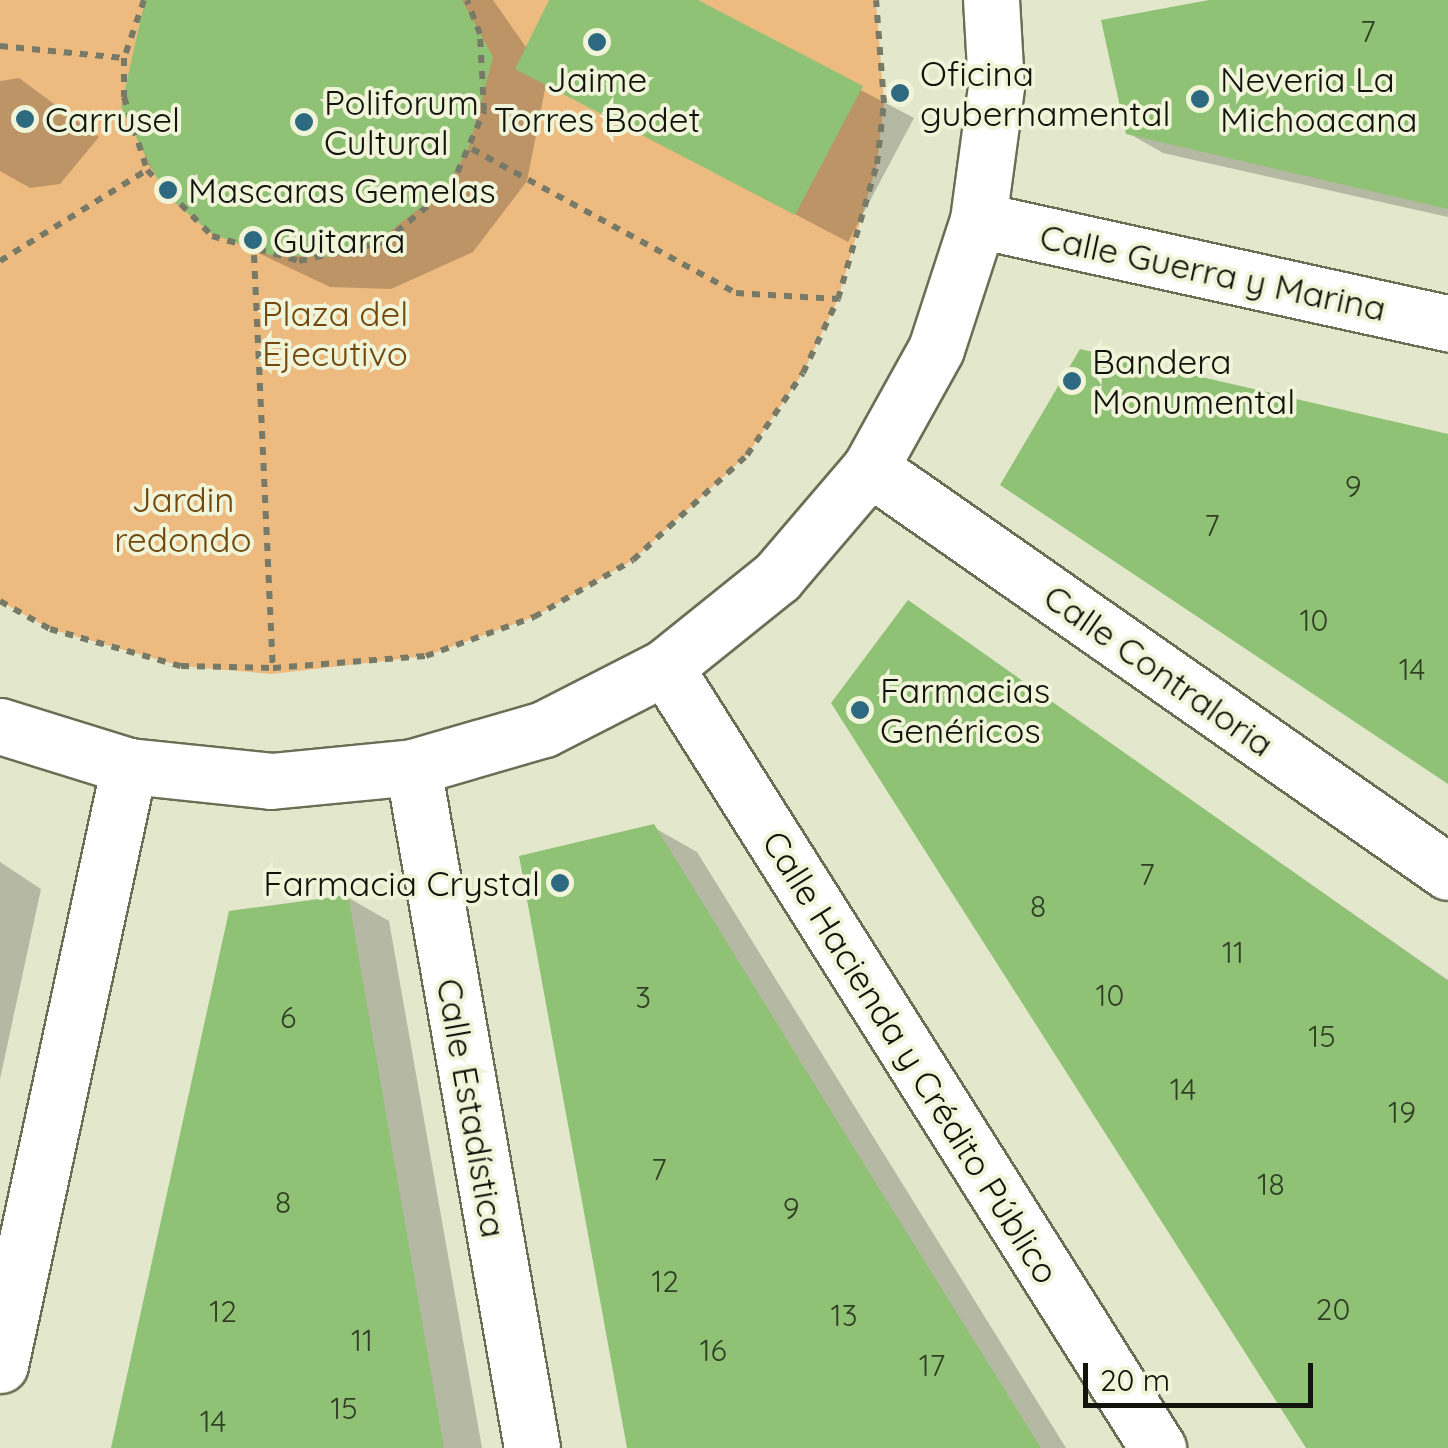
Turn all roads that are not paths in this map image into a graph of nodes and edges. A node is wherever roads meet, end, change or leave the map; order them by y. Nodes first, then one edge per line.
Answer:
1 (991, 0) edge
2 (978, 220) junction
3 (1448, 323) edge
4 (870, 468) junction
5 (665, 667) junction
6 (0, 726) edge
7 (129, 766) junction
8 (412, 767) junction
9 (1448, 872) edge
10 (0, 1364) edge
11 (532, 1448) edge
12 (1158, 1448) edge

1 - 2 street
2 - 3 street, Calle Guerra y Marina
2 - 4 street
4 - 5 street
4 - 9 street, Calle Contraloria
5 - 8 street
5 - 12 street, Calle Hacienda y Crédito Público
6 - 7 street
7 - 8 street
7 - 10 street
8 - 11 street, Calle Estadística

